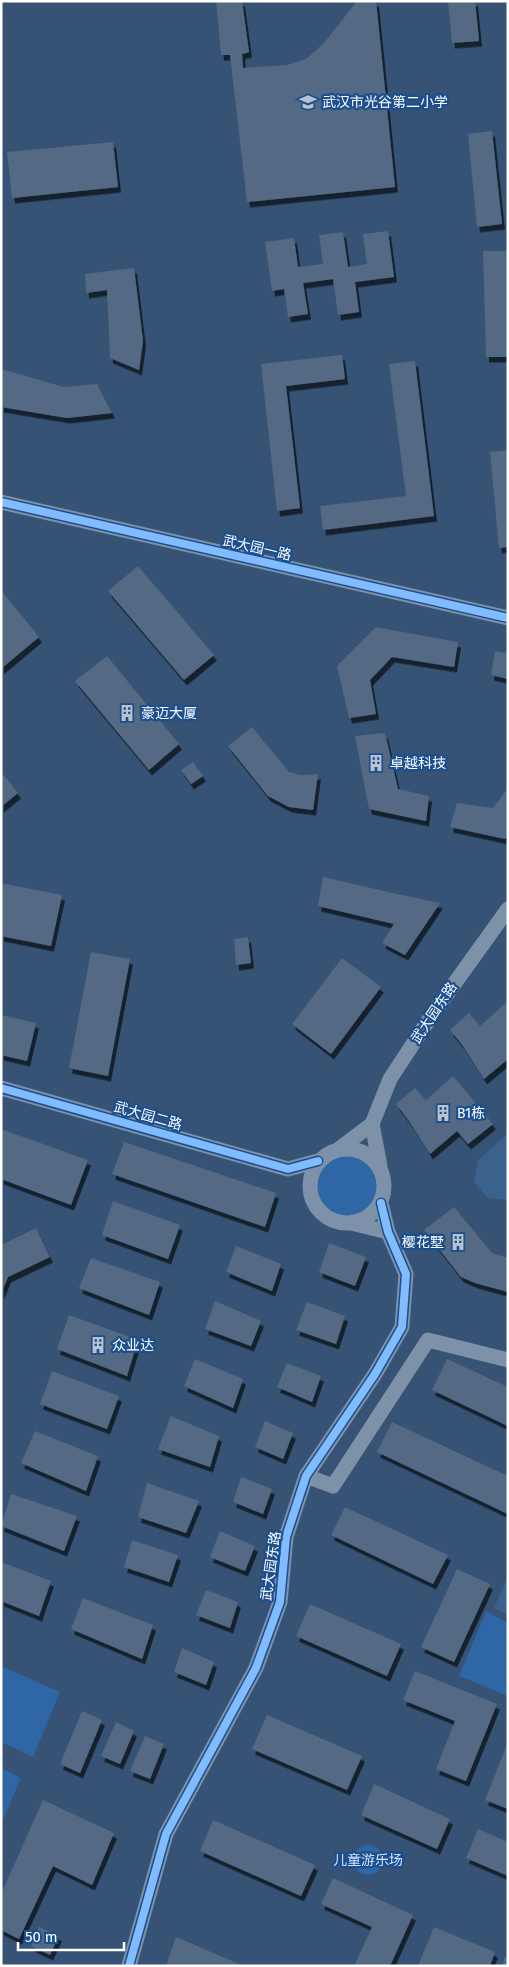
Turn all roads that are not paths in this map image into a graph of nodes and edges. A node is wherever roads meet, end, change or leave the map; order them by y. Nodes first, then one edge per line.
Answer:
1 (1, 502) edge
2 (508, 618) edge
3 (508, 909) edge
4 (1, 1088) edge
5 (372, 1124) junction
6 (339, 1149) junction
7 (318, 1162) junction
8 (380, 1168) junction
9 (288, 1169) junction
10 (311, 1197) junction
11 (381, 1203) junction
12 (351, 1223) junction
13 (388, 1232) junction
14 (508, 1360) edge
15 (306, 1476) junction
16 (129, 1966) edge

1 - 2 street, 武大园一路
3 - 5 street, 武大园东路
4 - 9 street, 武大园二路
5 - 6 street
5 - 8 street
6 - 7 street
6 - 8 street
7 - 9 street
7 - 10 street
8 - 11 street
9 - 10 street
10 - 12 street
11 - 12 street
11 - 13 street, 武大园东路
12 - 13 street
13 - 15 street, 武大园东路
14 - 15 street
15 - 16 street, 武大园东路

